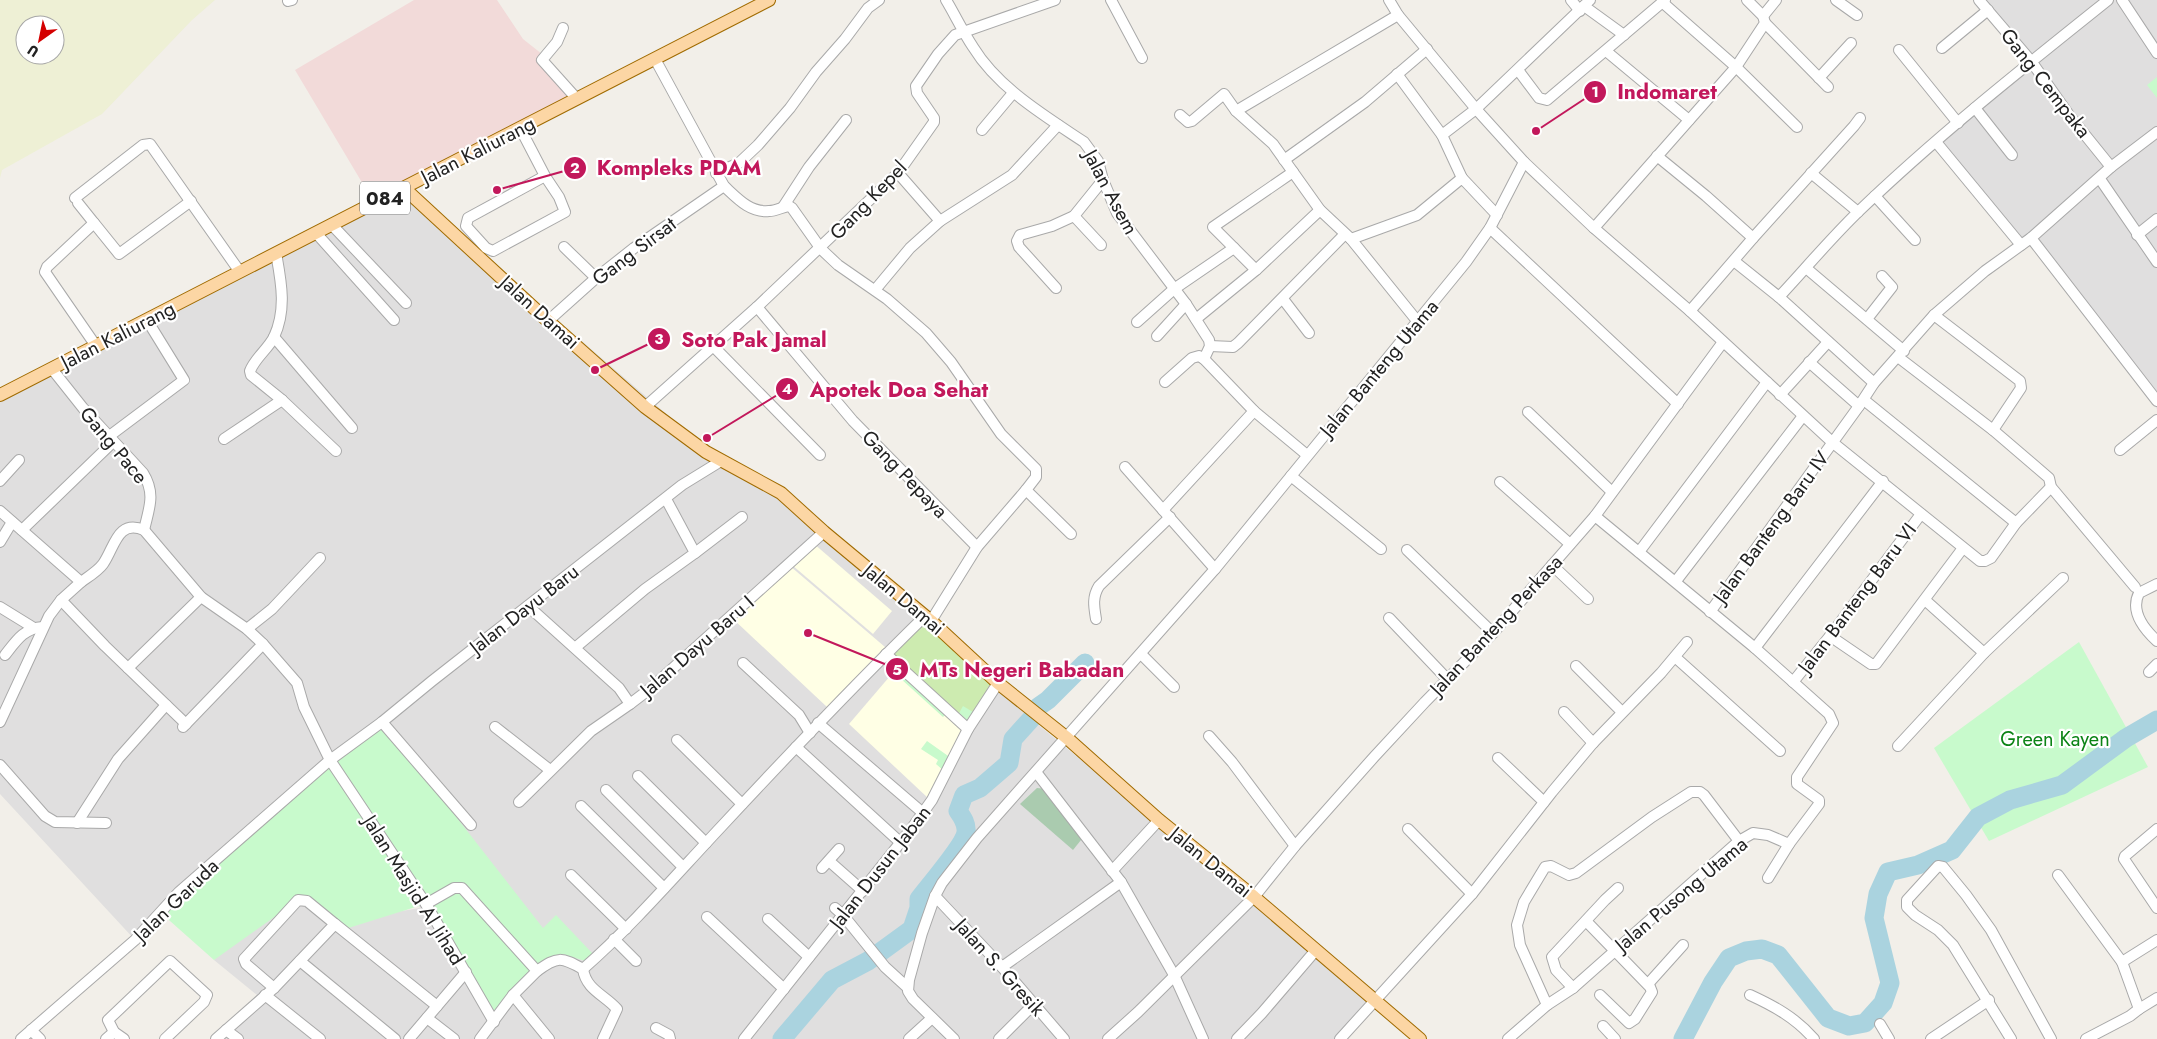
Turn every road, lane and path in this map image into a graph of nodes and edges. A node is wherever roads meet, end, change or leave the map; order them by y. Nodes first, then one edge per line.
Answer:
1 (769, 0) edge
2 (879, 0) edge
3 (946, 0) edge
4 (1055, 0) edge
5 (1111, 0) edge
6 (1389, 0) edge
7 (1571, 0) edge
8 (1747, 0) edge
9 (1776, 0) edge
10 (1836, 0) edge
11 (1979, 0) edge
12 (2108, 0) edge
13 (2122, 0) edge
14 (1663, 1) edge
15 (1585, 6) edge
16 (1988, 10) junction
17 (1398, 15) junction
18 (1857, 15) dead end
19 (1764, 20) junction
20 (563, 28) dead end
21 (965, 32) junction
22 (1624, 35) junction
23 (1851, 43) dead end
24 (1942, 48) dead end
25 (1426, 49) junction
26 (1899, 50) dead end
27 (1606, 51) junction
28 (2157, 53) edge
29 (1142, 58) dead end
30 (655, 59) junction
31 (2031, 61) junction
32 (1736, 67) junction
33 (1518, 70) junction
34 (1397, 74) junction
35 (1820, 78) junction
36 (1828, 86) dead end
37 (1013, 93) junction
38 (577, 98) junction
39 (1975, 108) junction
40 (1476, 110) junction
41 (1236, 111) junction
42 (1180, 115) dead end
43 (1860, 118) dead end
44 (846, 120) dead end
45 (1689, 120) junction
46 (1958, 123) junction
47 (1058, 125) junction
48 (1797, 127) dead end
49 (520, 128) junction
50 (982, 130) dead end
51 (2157, 132) edge
52 (1442, 135) junction
53 (1936, 142) junction
54 (2012, 155) dead end
55 (1657, 156) junction
56 (1284, 160) junction
57 (1524, 162) junction
58 (2112, 167) junction
59 (716, 172) junction
60 (1293, 172) junction
61 (898, 173) junction
62 (1811, 173) junction
63 (545, 176) junction
64 (1102, 177) junction
65 (1462, 178) junction
66 (2100, 179) junction
67 (724, 186) junction
68 (404, 188) junction
69 (1875, 196) junction
70 (192, 201) junction
71 (783, 207) junction
72 (1320, 210) junction
73 (1858, 212) junction
74 (1497, 215) junction
75 (1074, 216) junction
76 (2157, 219) edge
77 (940, 221) junction
78 (94, 223) junction
79 (332, 224) junction
80 (1490, 228) junction
81 (1594, 228) junction
82 (316, 233) junction
83 (2137, 235) junction
84 (1348, 236) junction
85 (1753, 238) junction
86 (2031, 238) junction
87 (1915, 240) dead end
88 (1101, 245) dead end
89 (2021, 245) junction
90 (564, 247) dead end
91 (1234, 248) junction
92 (821, 249) junction
93 (276, 253) junction
94 (1734, 261) junction
95 (2157, 262) edge
96 (1806, 268) junction
97 (1256, 270) junction
98 (240, 272) junction
99 (1882, 276) dead end
100 (596, 278) junction
101 (1056, 288) dead end
102 (1174, 289) junction
103 (875, 290) junction
104 (1779, 297) junction
105 (1282, 299) junction
106 (406, 303) dead end
107 (1186, 304) junction
108 (757, 307) junction
109 (1690, 311) junction
110 (1934, 314) junction
111 (1196, 319) junction
112 (1867, 319) junction
113 (147, 320) junction
114 (394, 320) dead end
115 (548, 321) junction
116 (1137, 322) dead end
117 (1418, 322) junction
118 (1309, 333) dead end
119 (1157, 336) dead end
120 (274, 337) junction
121 (1723, 342) junction
122 (1828, 342) junction
123 (96, 346) junction
124 (713, 346) junction
125 (1210, 346) junction
126 (1901, 354) junction
127 (1204, 359) junction
128 (1809, 362) junction
129 (52, 369) junction
130 (1164, 382) dead end
131 (1767, 382) junction
132 (1874, 383) junction
133 (0, 395) edge
134 (1780, 395) junction
135 (282, 400) junction
136 (2157, 401) edge
137 (1861, 403) junction
138 (1678, 404) junction
139 (645, 407) junction
140 (1254, 410) junction
141 (1528, 412) dead end
142 (1803, 416) junction
143 (2157, 420) edge
144 (352, 428) dead end
145 (1993, 430) junction
146 (110, 439) junction
147 (224, 439) dead end
148 (1832, 442) junction
149 (2120, 450) dead end
150 (336, 451) dead end
151 (820, 455) dead end
152 (1307, 455) junction
153 (20, 460) dead end
154 (720, 461) junction
155 (1125, 467) dead end
156 (1291, 476) junction
157 (0, 481) edge
158 (1883, 481) junction
159 (1500, 482) dead end
160 (2050, 487) junction
161 (1026, 490) junction
162 (1612, 492) junction
163 (666, 499) junction
164 (0, 512) edge
165 (1166, 514) junction
166 (1921, 514) junction
167 (1595, 516) junction
168 (742, 517) dead end
169 (12, 522) junction
170 (2016, 523) junction
171 (22, 530) junction
172 (144, 530) junction
173 (824, 532) junction
174 (1071, 534) dead end
175 (0, 542) edge
176 (1570, 544) junction
177 (977, 547) junction
178 (1963, 548) junction
179 (1381, 549) dead end
180 (1407, 550) dead end
181 (1639, 552) junction
182 (695, 553) junction
183 (320, 558) dead end
184 (1552, 565) junction
185 (1215, 569) junction
186 (2062, 578) dead end
187 (1676, 581) junction
188 (81, 582) junction
189 (2157, 584) edge
190 (2135, 587) dead end
191 (201, 597) junction
192 (1588, 599) dead end
193 (61, 600) junction
194 (1925, 600) junction
195 (528, 606) junction
196 (0, 607) edge
197 (1710, 612) junction
198 (1389, 618) dead end
199 (928, 619) junction
200 (1096, 619) dead end
201 (38, 627) junction
202 (248, 629) junction
203 (1493, 633) junction
204 (1830, 636) junction
205 (2157, 641) edge
206 (1687, 642) dead end
207 (264, 644) junction
208 (576, 647) junction
209 (1755, 648) junction
210 (1984, 653) junction
211 (886, 654) junction
212 (1141, 654) junction
213 (5, 655) dead end
214 (1675, 656) junction
215 (743, 663) dead end
216 (2157, 664) edge
217 (1576, 666) dead end
218 (128, 668) junction
219 (2149, 672) dead end
220 (1448, 680) junction
221 (1793, 682) junction
222 (998, 683) junction
223 (1174, 687) dead end
224 (630, 704) junction
225 (166, 705) junction
226 (1564, 712) dead end
227 (1622, 712) junction
228 (0, 722) edge
229 (382, 722) junction
230 (818, 723) junction
231 (494, 727) dead end
232 (968, 729) junction
233 (810, 733) junction
234 (1209, 736) dead end
235 (1067, 738) junction
236 (677, 740) dead end
237 (1593, 743) junction
238 (1898, 746) dead end
239 (796, 747) junction
240 (1780, 752) dead end
241 (1498, 758) dead end
242 (330, 760) junction
243 (0, 765) edge
244 (550, 770) junction
245 (1036, 772) junction
246 (638, 776) dead end
247 (606, 790) dead end
248 (519, 802) dead end
249 (1544, 802) junction
250 (742, 804) junction
251 (581, 806) dead end
252 (923, 813) junction
253 (1159, 820) junction
254 (77, 823) junction
255 (106, 823) dead end
256 (471, 825) dead end
257 (1408, 829) dead end
258 (2157, 830) edge
259 (900, 841) junction
260 (1739, 841) junction
261 (706, 842) junction
262 (1789, 844) junction
263 (1295, 846) junction
264 (839, 849) dead end
265 (683, 867) junction
266 (1112, 871) junction
267 (572, 875) dead end
268 (2058, 875) dead end
269 (1768, 878) dead end
270 (1121, 882) junction
271 (664, 888) junction
272 (1618, 888) dead end
273 (861, 889) junction
274 (1472, 894) junction
275 (935, 896) junction
276 (1254, 897) junction
277 (426, 904) junction
278 (2157, 908) edge
279 (840, 912) junction
280 (706, 917) dead end
281 (768, 919) dead end
282 (1586, 921) junction
283 (335, 924) junction
284 (626, 929) junction
285 (614, 939) junction
286 (2157, 940) edge
287 (1683, 944) dead end
288 (1316, 950) junction
289 (1614, 950) junction
290 (809, 957) junction
291 (300, 961) junction
292 (636, 961) dead end
293 (2122, 962) junction
294 (1002, 967) junction
295 (583, 969) junction
296 (537, 971) junction
297 (466, 972) junction
298 (1174, 975) junction
299 (1648, 984) junction
300 (274, 988) junction
301 (908, 988) junction
302 (1573, 988) junction
303 (784, 989) junction
304 (265, 995) junction
305 (513, 995) junction
306 (1600, 995) dead end
307 (1750, 995) dead end
308 (2157, 998) edge
309 (1989, 1000) junction
310 (1375, 1001) junction
311 (1033, 1005) junction
312 (1547, 1005) junction
313 (437, 1006) junction
314 (2139, 1009) junction
315 (427, 1018) junction
316 (932, 1018) junction
317 (494, 1022) junction
318 (1880, 1024) dead end
319 (1603, 1026) dead end
320 (656, 1028) dead end
321 (31, 1030) junction
322 (226, 1030) junction
323 (114, 1032) junction
324 (21, 1039) edge
325 (40, 1039) edge
326 (106, 1039) edge
327 (124, 1039) edge
328 (165, 1039) edge
329 (216, 1039) edge
330 (238, 1039) edge
331 (320, 1039) edge
332 (396, 1039) edge
333 (409, 1039) edge
334 (454, 1039) edge
335 (480, 1039) edge
336 (549, 1039) edge
337 (603, 1039) edge
338 (670, 1039) edge
339 (744, 1039) edge
340 (909, 1039) edge
341 (954, 1039) edge
342 (999, 1039) edge
343 (1064, 1039) edge
344 (1108, 1039) edge
345 (1203, 1039) edge
346 (1237, 1039) edge
347 (1340, 1039) edge
348 (1420, 1039) edge
349 (1508, 1039) edge
350 (1615, 1039) edge
351 (1814, 1039) edge
352 (1889, 1039) edge
353 (1931, 1039) edge
354 (2012, 1039) edge
355 (2051, 1039) edge
356 (2086, 1039) edge

1 - 30 main road, Jalan Kaliurang / 084
2 - 59 street
3 - 21 street, Jalan Asem
4 - 21 street
5 - 29 street
6 - 17 street
7 - 15 street
8 - 19 street
9 - 19 street
10 - 18 street
11 - 16 street, Gang Cempaka
12 - 31 street
13 - 28 street
14 - 22 street
14 - 32 street
15 - 22 street
15 - 33 street
16 - 24 street
16 - 31 street, Gang Cempaka
17 - 25 street
17 - 41 street
19 - 32 street
19 - 35 street
20 - 38 street
21 - 37 street, Jalan Asem
21 - 61 street, Gang Kepel
22 - 27 street
23 - 35 street
25 - 34 street
25 - 40 street
26 - 46 street
27 - 33 street
27 - 45 street
30 - 38 main road, Jalan Kaliurang / 084
30 - 59 street
31 - 39 street
31 - 58 street, Gang Cempaka
32 - 45 street
32 - 48 street
33 - 40 street
34 - 52 street
34 - 56 street
35 - 36 street
37 - 47 street, Jalan Asem
37 - 50 street
38 - 49 main road, Jalan Kaliurang / 084
39 - 46 street
39 - 54 street
40 - 52 street
40 - 57 street
41 - 42 street
41 - 56 street
43 - 62 street
44 - 71 street
45 - 55 street
46 - 53 street
47 - 64 street, Jalan Asem
47 - 77 street
49 - 63 street
49 - 68 main road, Jalan Kaliurang / 084
51 - 58 street, Jalan Banteng Baru IV
52 - 65 street
53 - 69 street
53 - 89 street
55 - 81 street
55 - 85 street
56 - 60 street
57 - 74 street, Jalan Banteng Utama
57 - 81 street
58 - 66 street, Jalan Banteng Baru IV
59 - 67 street
60 - 72 street
60 - 91 street
61 - 77 street
61 - 92 street, Gang Kepel
62 - 73 street
62 - 85 street
63 - 63 street
64 - 75 street
64 - 102 street, Jalan Asem
65 - 74 street
65 - 84 street
66 - 83 street
66 - 86 street, Jalan Banteng Baru IV
67 - 71 street
67 - 100 street, Gang Sirsat
68 - 79 main road, Jalan Kaliurang / 084
68 - 115 main road, Jalan Damai
69 - 73 street
69 - 87 street
70 - 78 street
70 - 78 street
70 - 98 street
71 - 92 street
72 - 84 street
72 - 97 street
73 - 96 street
74 - 80 street, Jalan Banteng Utama
75 - 88 street
75 - 101 street
76 - 83 street
77 - 103 street
78 - 123 street
79 - 82 main road, Jalan Kaliurang / 084
79 - 106 street
80 - 117 street, Jalan Banteng Utama
80 - 138 street
81 - 109 street
82 - 93 main road, Jalan Kaliurang / 084
82 - 114 street
83 - 95 street
84 - 105 street
84 - 117 street
85 - 94 street
86 - 89 street, Jalan Banteng Baru IV
86 - 136 street
89 - 110 street, Jalan Banteng Baru IV
90 - 100 street
91 - 97 street
91 - 102 street
92 - 103 street
92 - 108 street, Gang Kepel
93 - 98 main road, Jalan Kaliurang / 084
93 - 120 street
94 - 104 street
94 - 109 street
96 - 104 street
96 - 112 street
97 - 111 street
98 - 113 main road, Jalan Kaliurang / 084
99 - 112 street
100 - 115 street, Gang Sirsat
102 - 107 street, Jalan Asem
102 - 116 street
103 - 161 street
104 - 122 street
105 - 118 street
105 - 125 street
107 - 111 street, Jalan Asem
107 - 119 street
108 - 124 street, Gang Kepel
108 - 177 street, Gang Pepaya
109 - 121 street
110 - 126 street, Jalan Banteng Baru IV
110 - 145 street
111 - 125 street, Jalan Asem
112 - 126 street
113 - 123 main road, Jalan Kaliurang / 084
113 - 146 street
115 - 139 main road, Jalan Damai
117 - 152 street, Jalan Banteng Utama
120 - 135 street
120 - 144 street
121 - 131 street
121 - 138 street, Jalan Banteng Perkasa
122 - 128 street
122 - 132 street
123 - 129 main road, Jalan Kaliurang / 084
124 - 139 street, Gang Kepel
124 - 151 street
125 - 127 street
126 - 132 street, Jalan Banteng Baru IV
126 - 145 street
127 - 130 street
127 - 140 street
128 - 134 street
128 - 137 street
129 - 133 main road, Jalan Kaliurang / 084
129 - 146 street, Gang Pace
131 - 134 street
131 - 181 street
132 - 137 street, Jalan Banteng Baru IV
134 - 142 street
135 - 147 street
135 - 150 street
137 - 148 street, Jalan Banteng Baru IV
137 - 170 street
138 - 162 street, Jalan Banteng Perkasa
139 - 154 main road, Jalan Damai
140 - 152 street
140 - 165 street
141 - 162 street
142 - 148 street
142 - 187 street
143 - 149 street
145 - 160 street
146 - 171 street
146 - 172 street, Gang Pace
148 - 158 street
148 - 197 street, Jalan Banteng Baru IV
152 - 156 street, Jalan Banteng Utama
153 - 157 street
154 - 163 street, Jalan Dayu Baru
154 - 173 main road, Jalan Damai
155 - 165 street
156 - 179 street
156 - 185 street, Jalan Banteng Utama
158 - 166 street
158 - 209 street
159 - 176 street
160 - 170 street
160 - 190 street
161 - 174 street
161 - 177 street
162 - 167 street, Jalan Banteng Perkasa
163 - 182 street
163 - 195 street, Jalan Dayu Baru
164 - 169 street
165 - 185 street
165 - 200 street
166 - 178 street
166 - 204 street, Jalan Banteng Baru VI
167 - 176 street, Jalan Banteng Perkasa
167 - 181 street
168 - 182 street
169 - 171 street
169 - 175 street
170 - 178 street
171 - 188 street
172 - 188 street
172 - 191 street, Jalan Masjid Al Jihad
173 - 199 main road, Jalan Damai
173 - 224 street, Jalan Dayu Baru I
176 - 184 street, Jalan Banteng Perkasa
177 - 199 street
178 - 194 street
180 - 203 street
181 - 187 street
182 - 208 street
183 - 202 street
184 - 192 street
184 - 203 street, Jalan Banteng Perkasa
185 - 212 street, Jalan Banteng Utama
186 - 210 street
187 - 197 street
188 - 193 street
189 - 205 street
191 - 202 street, Jalan Masjid Al Jihad
191 - 218 street
193 - 201 street
193 - 218 street
194 - 204 street
194 - 210 street
195 - 208 street, Jalan Dayu Baru I
195 - 229 street, Jalan Dayu Baru
196 - 201 street
197 - 209 street
198 - 220 street
199 - 211 street
199 - 222 main road, Jalan Damai
201 - 213 street
201 - 228 street
202 - 207 street, Jalan Masjid Al Jihad
203 - 220 street, Jalan Banteng Perkasa
204 - 221 street, Jalan Banteng Baru VI
206 - 214 street
207 - 225 street
207 - 242 street, Jalan Masjid Al Jihad
208 - 224 street, Jalan Dayu Baru I
209 - 221 street
210 - 238 street
211 - 230 street
211 - 232 street
212 - 223 street
212 - 235 street, Jalan Banteng Utama
214 - 227 street
214 - 240 street
215 - 233 street
216 - 219 street
217 - 227 street
218 - 225 street
220 - 263 street, Jalan Banteng Perkasa
221 - 262 street
222 - 232 street, Jalan Dusun Jaban
222 - 235 main road, Jalan Damai
224 - 244 street
225 - 254 street
226 - 237 street
227 - 237 street
229 - 242 street, Jalan Dayu Baru
229 - 256 street
230 - 233 street
230 - 252 street
231 - 244 street
232 - 252 street, Jalan Dusun Jaban
233 - 239 street
234 - 263 street
235 - 245 street, Jalan Banteng Utama
235 - 253 main road, Jalan Damai
236 - 250 street
237 - 249 street
239 - 250 street
239 - 259 street
241 - 249 street
242 - 277 street, Jalan Masjid Al Jihad
242 - 321 street, Jalan Garuda
243 - 254 street
244 - 248 street
245 - 266 street
245 - 275 street, Jalan Banteng Utama
246 - 261 street
247 - 265 street
249 - 274 street
250 - 261 street
251 - 271 street
252 - 259 street, Jalan Dusun Jaban
253 - 266 street
253 - 276 main road, Jalan Damai
254 - 255 street
257 - 274 street
258 - 278 street
259 - 273 street, Jalan Dusun Jaban
260 - 262 street, Jalan Pusong Utama
260 - 289 street, Jalan Pusong Utama
260 - 312 street
261 - 265 street
262 - 269 street
263 - 276 street, Jalan Banteng Perkasa
264 - 273 street
265 - 271 street
266 - 270 street
267 - 284 street
268 - 293 street
270 - 294 street
270 - 298 street
271 - 284 street
272 - 282 street
273 - 279 street, Jalan Dusun Jaban
274 - 310 street
275 - 294 street, Jalan S. Gresik
275 - 301 street, Jalan Banteng Utama
276 - 288 main road, Jalan Damai
276 - 298 street, Jalan Banteng Perkasa
277 - 296 street
277 - 297 street, Jalan Masjid Al Jihad
279 - 290 street, Jalan Dusun Jaban
279 - 301 street
280 - 303 street
281 - 290 street
282 - 289 street
282 - 302 street
283 - 291 street
283 - 300 street
283 - 313 street
284 - 285 street
285 - 292 street
285 - 295 street
286 - 293 street
287 - 299 street
288 - 310 main road, Jalan Damai
288 - 346 street
289 - 299 street
289 - 302 street, Jalan Pusong Utama
290 - 303 street, Jalan Dusun Jaban
291 - 300 street
291 - 332 street
293 - 314 street
294 - 311 street, Jalan S. Gresik
295 - 296 street
295 - 337 street
296 - 305 street
297 - 313 street
297 - 317 street, Jalan Masjid Al Jihad
298 - 344 street, Jalan Banteng Perkasa
298 - 345 street
299 - 306 street
300 - 304 street
301 - 316 street
302 - 312 street, Jalan Pusong Utama
303 - 339 street, Jalan Dusun Jaban
304 - 322 street
304 - 331 street
305 - 317 street
305 - 336 street
307 - 351 street
308 - 314 street
309 - 353 street
309 - 354 street
309 - 355 street
310 - 347 street
310 - 348 main road, Jalan Damai
311 - 342 street
311 - 343 street, Jalan S. Gresik
312 - 349 street, Jalan Pusong Utama
313 - 315 street
314 - 356 street
315 - 333 street
315 - 334 street
316 - 340 street
316 - 341 street
317 - 335 street
318 - 352 street
319 - 350 street
320 - 338 street
321 - 324 street, Jalan Garuda
321 - 325 street
322 - 329 street
322 - 330 street
323 - 326 street
323 - 327 street
323 - 328 street

